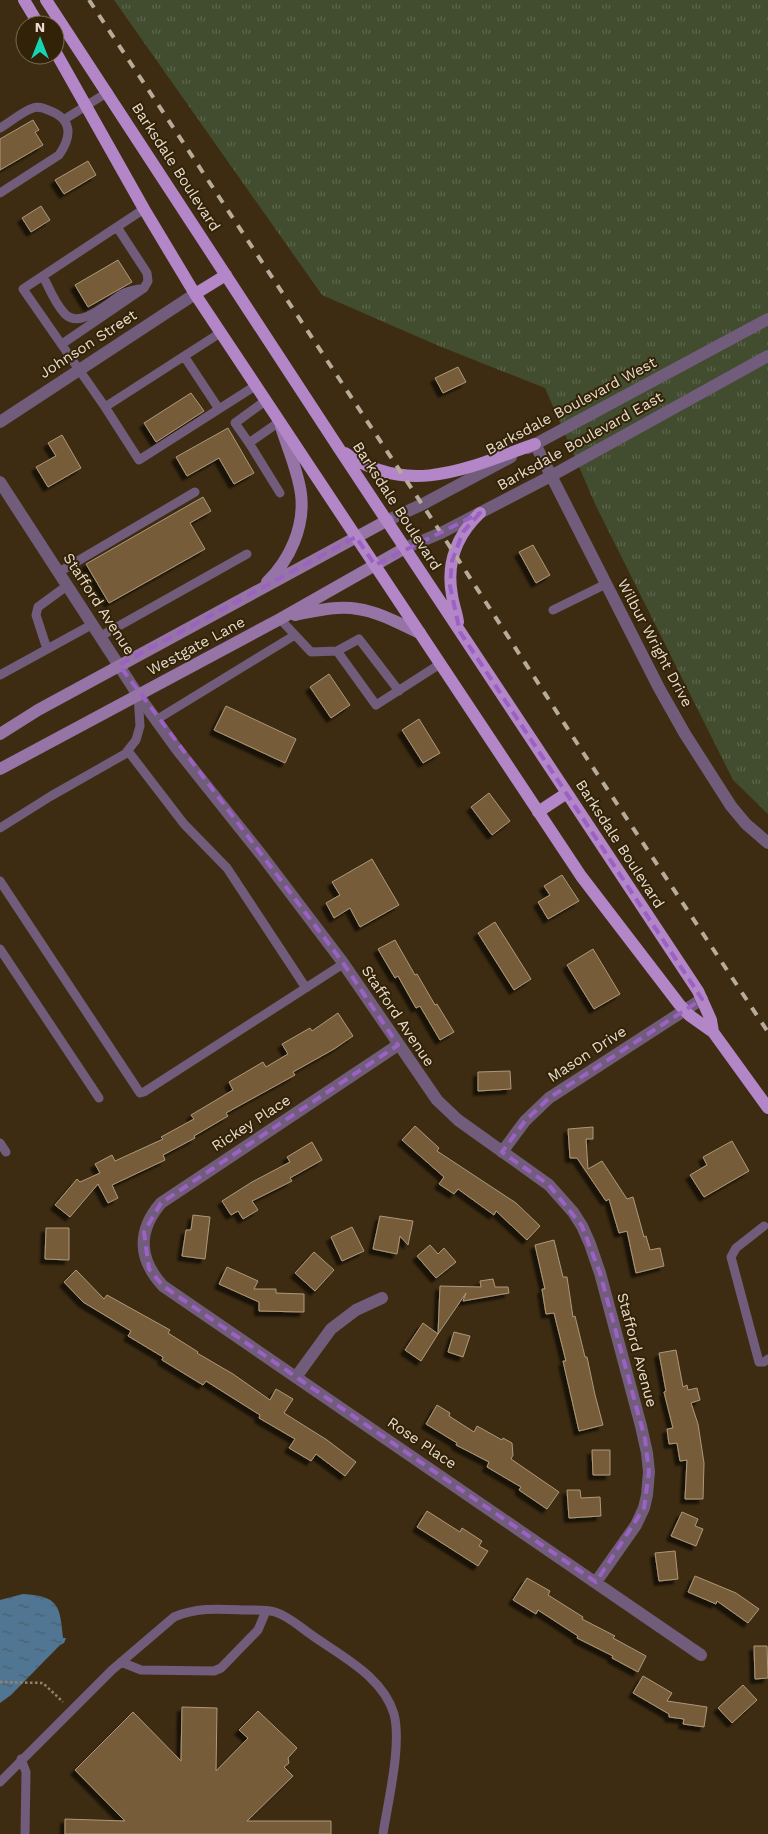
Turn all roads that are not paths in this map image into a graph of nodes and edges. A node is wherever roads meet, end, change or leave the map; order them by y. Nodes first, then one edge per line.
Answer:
1 (24, 0) edge
2 (46, 0) edge
3 (33, 15) edge
4 (63, 65) edge
5 (108, 92) junction
6 (86, 106) junction
7 (65, 119) junction
8 (0, 128) edge
9 (0, 193) edge
10 (144, 209) junction
11 (117, 227) junction
12 (226, 275) junction
13 (43, 276) junction
14 (144, 288) junction
15 (195, 294) junction
16 (768, 318) edge
17 (220, 333) junction
18 (62, 344) junction
19 (184, 356) junction
20 (768, 356) edge
21 (79, 369) junction
22 (255, 386) junction
23 (265, 401) junction
24 (105, 407) junction
25 (219, 409) junction
26 (0, 422) edge
27 (279, 422) junction
28 (249, 444) junction
29 (536, 444) junction
30 (340, 450) junction
31 (551, 476) junction
32 (0, 482) edge
33 (195, 492) dead end
34 (280, 493) dead end
35 (480, 513) junction
36 (388, 520) junction
37 (356, 537) junction
38 (405, 548) junction
39 (247, 554) dead end
40 (375, 566) junction
41 (59, 572) junction
42 (606, 584) junction
43 (68, 585) junction
44 (256, 592) junction
45 (553, 610) dead end
46 (283, 618) junction
47 (94, 624) junction
48 (460, 632) junction
49 (420, 633) junction
50 (295, 635) junction
51 (101, 636) junction
52 (47, 649) junction
53 (337, 651) junction
54 (440, 664) junction
55 (119, 666) junction
56 (0, 675) edge
57 (399, 690) junction
58 (138, 694) junction
59 (38, 710) junction
60 (156, 720) junction
61 (0, 724) edge
62 (0, 734) edge
63 (128, 751) junction
64 (0, 769) edge
65 (567, 793) junction
66 (538, 812) junction
67 (0, 828) edge
68 (768, 843) edge
69 (0, 881) edge
70 (0, 949) edge
71 (343, 964) junction
72 (306, 988) junction
73 (702, 999) junction
74 (685, 1010) junction
75 (713, 1032) junction
76 (398, 1045) junction
77 (99, 1098) dead end
78 (768, 1108) edge
79 (0, 1143) edge
80 (6, 1152) dead end
81 (502, 1152) junction
82 (764, 1226) dead end
83 (144, 1244) joint
84 (382, 1298) dead end
85 (768, 1359) edge
86 (296, 1377) junction
87 (596, 1582) junction
88 (266, 1610) junction
89 (701, 1655) dead end
90 (121, 1662) junction
91 (21, 1760) junction
92 (0, 1782) edge
93 (24, 1834) edge
94 (383, 1834) edge

1 - 3 main road
2 - 5 main road, Barksdale Boulevard
4 - 6 main road, Barksdale Boulevard
5 - 6 lane
5 - 12 main road, Barksdale Boulevard
6 - 7 lane
6 - 10 main road, Barksdale Boulevard
7 - 8 lane
7 - 9 lane
10 - 11 lane
10 - 15 main road, Barksdale Boulevard
11 - 13 lane
11 - 14 lane
12 - 15 main road
12 - 30 main road, Barksdale Boulevard
13 - 14 lane
13 - 18 lane
14 - 18 lane
15 - 17 main road, Barksdale Boulevard
15 - 21 street, Johnson Street
16 - 29 street, Barksdale Boulevard West
17 - 19 lane
17 - 22 main road, Barksdale Boulevard
18 - 21 lane
19 - 24 lane
19 - 25 lane
20 - 31 street, Barksdale Boulevard East
21 - 24 lane
21 - 26 street, Johnson Street
22 - 23 main road, Barksdale Boulevard
22 - 25 lane
23 - 27 main road, Barksdale Boulevard
23 - 28 lane
24 - 25 lane
27 - 28 lane
27 - 37 main road, Barksdale Boulevard
27 - 44 main road
28 - 34 lane
29 - 30 main road
29 - 31 street, Wilbur Wright Drive
29 - 36 street, Barksdale Boulevard West
30 - 36 main road, Barksdale Boulevard
31 - 35 street, Barksdale Boulevard East
31 - 42 street, Wilbur Wright Drive
32 - 41 street, Stafford Avenue
33 - 41 lane
35 - 38 street, Barksdale Boulevard East
35 - 48 main road
36 - 37 main road, Westgate Lane
36 - 38 main road, Barksdale Boulevard
37 - 40 main road, Barksdale Boulevard
37 - 44 main road, Westgate Lane
38 - 40 main road, Westgate Lane
38 - 48 main road, Barksdale Boulevard
39 - 51 lane
40 - 46 main road, Westgate Lane
40 - 49 main road, Barksdale Boulevard
41 - 43 street, Stafford Avenue
42 - 45 lane
42 - 68 street, Wilbur Wright Drive
43 - 47 street, Stafford Avenue
43 - 52 lane
44 - 55 main road, Westgate Lane
46 - 49 main road
46 - 50 lane
46 - 58 main road, Westgate Lane
47 - 51 street, Stafford Avenue
47 - 52 lane
48 - 65 main road, Barksdale Boulevard
49 - 54 main road, Barksdale Boulevard
50 - 53 lane
50 - 60 lane
51 - 55 street, Stafford Avenue
52 - 56 lane
53 - 57 lane
53 - 57 lane
54 - 57 lane
54 - 66 main road, Barksdale Boulevard
55 - 58 street, Stafford Avenue
55 - 59 main road, Westgate Lane
58 - 60 street, Stafford Avenue
58 - 63 lane
58 - 64 main road, Westgate Lane
59 - 61 main road
59 - 62 main road, Westgate Lane
60 - 71 street, Stafford Avenue
63 - 67 lane
63 - 72 lane
65 - 66 main road
65 - 73 main road, Barksdale Boulevard
66 - 74 main road, Barksdale Boulevard
69 - 72 lane
70 - 77 lane
71 - 72 lane
71 - 76 street, Stafford Avenue
73 - 74 street, Mason Drive
73 - 75 main road, Barksdale Boulevard
74 - 75 main road, Barksdale Boulevard
74 - 81 street, Mason Drive
75 - 78 main road, Barksdale Boulevard
76 - 81 street, Stafford Avenue
76 - 83 street, Rickey Place
79 - 80 lane
81 - 87 street, Stafford Avenue
82 - 85 lane
83 - 86 street, Rose Place
84 - 86 street
86 - 87 street, Rose Place
87 - 89 street, Rose Place
88 - 90 lane
88 - 90 lane
88 - 94 lane
90 - 91 lane
91 - 92 lane
91 - 93 lane

